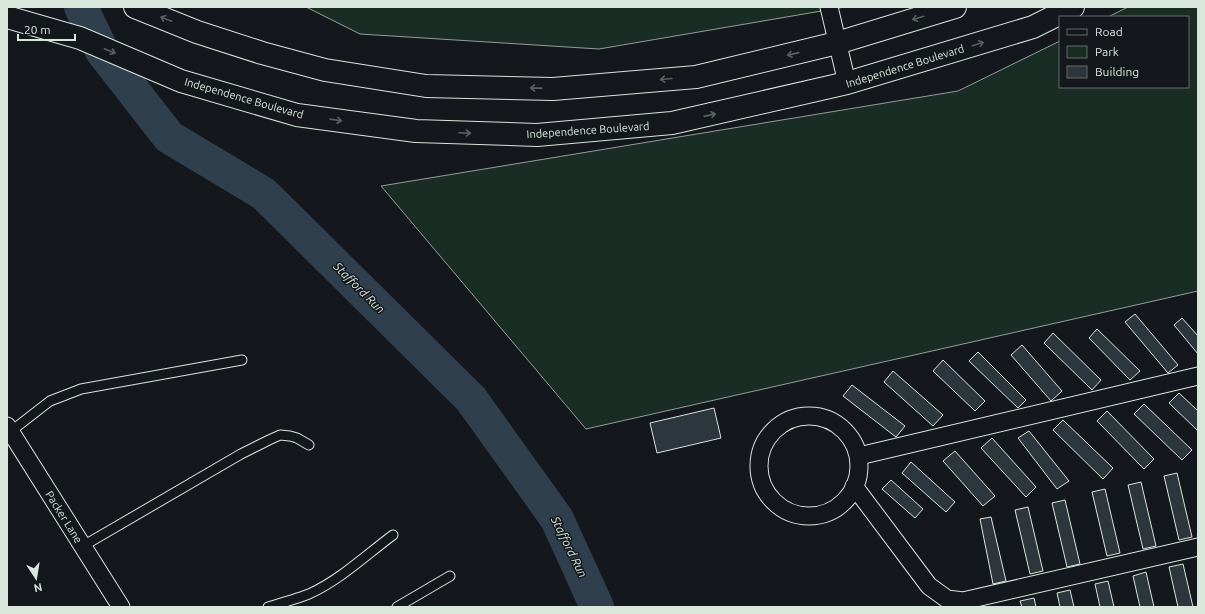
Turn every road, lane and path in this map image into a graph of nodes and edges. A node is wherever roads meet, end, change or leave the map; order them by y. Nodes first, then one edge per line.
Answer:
1 (135, 7) edge
2 (830, 7) edge
3 (955, 7) edge
4 (1074, 7) edge
5 (7, 17) edge
6 (837, 43) junction
7 (847, 83) junction
8 (242, 360) dead end
9 (1198, 376) edge
10 (9, 429) edge
11 (309, 444) dead end
12 (859, 456) junction
13 (854, 486) junction
14 (393, 535) dead end
15 (83, 546) junction
16 (1198, 547) edge
17 (450, 576) dead end
18 (121, 607) edge
19 (268, 607) edge
20 (397, 607) edge

6 -> 1 main road
2 - 6 street
3 -> 6 main road
7 -> 4 main road, Independence Boulevard
5 -> 7 main road, Independence Boulevard
6 - 7 street
8 - 10 lane
9 - 12 street
10 - 15 street, Packer Lane
11 - 15 lane
12 - 13 street
12 - 13 street
13 - 16 street
14 - 19 lane
15 - 18 street, Packer Lane
17 - 20 lane

